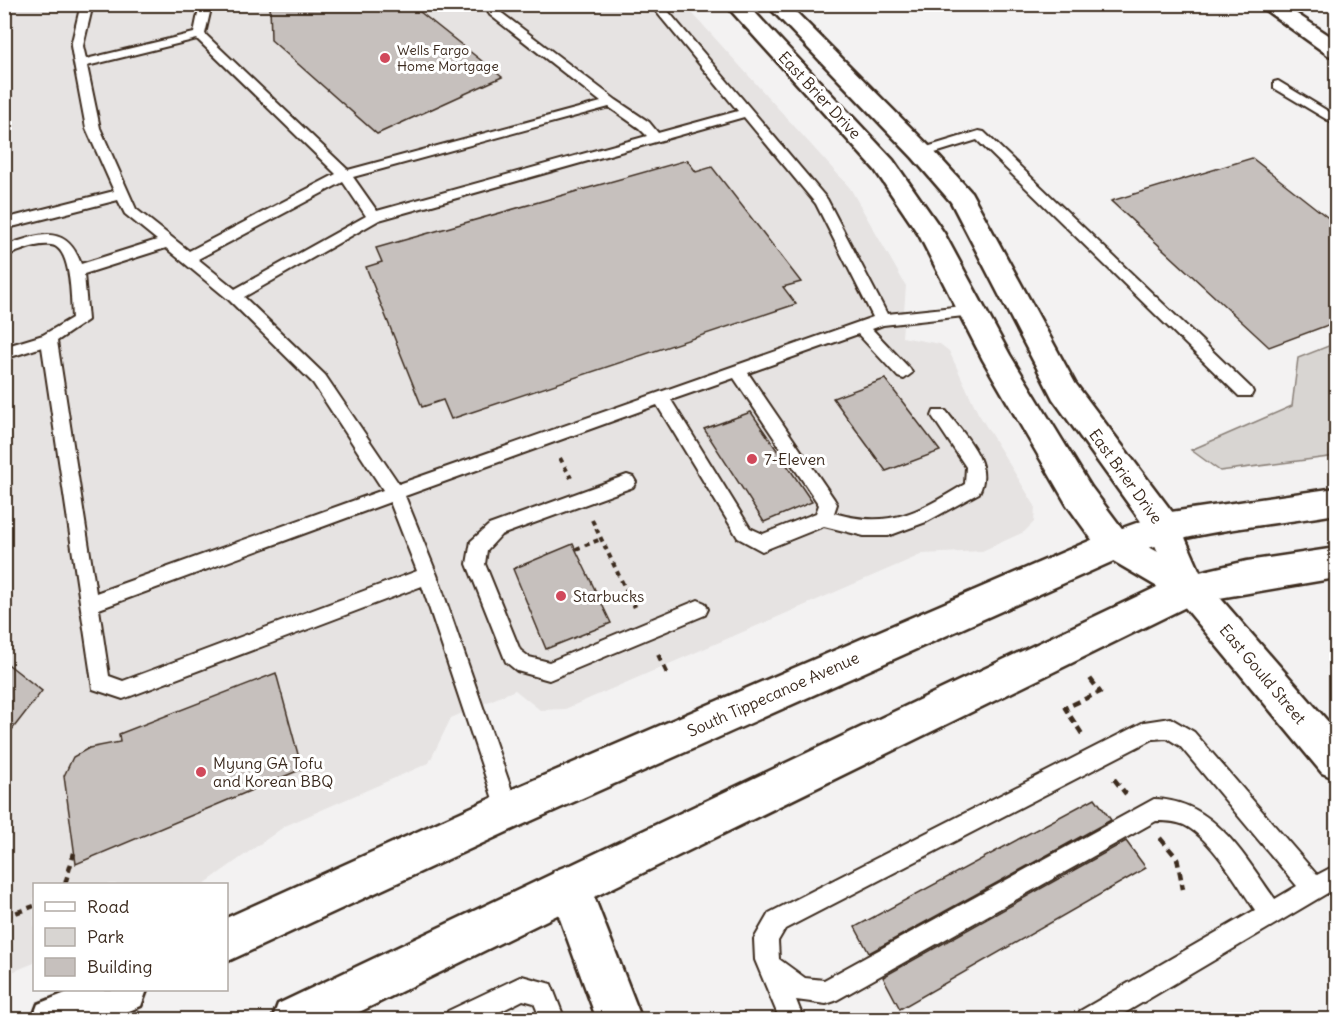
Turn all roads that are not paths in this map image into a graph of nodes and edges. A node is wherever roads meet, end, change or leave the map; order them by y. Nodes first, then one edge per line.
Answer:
1 (87, 4) edge
2 (206, 4) edge
3 (489, 4) edge
4 (655, 4) edge
5 (735, 4) edge
6 (776, 4) edge
7 (1267, 4) edge
8 (199, 35) junction
9 (1336, 50) edge
10 (80, 63) junction
11 (1278, 85) dead end
12 (611, 103) junction
13 (745, 113) junction
14 (1336, 121) edge
15 (655, 138) junction
16 (922, 153) junction
17 (345, 175) junction
18 (122, 194) junction
19 (374, 217) junction
20 (4, 224) edge
21 (168, 242) junction
22 (4, 251) edge
23 (188, 258) junction
24 (76, 271) junction
25 (234, 296) junction
26 (973, 310) junction
27 (882, 320) junction
28 (861, 328) junction
29 (49, 339) junction
30 (4, 353) edge
31 (738, 371) junction
32 (904, 373) dead end
33 (1245, 392) dead end
34 (661, 398) junction
35 (940, 416) dead end
36 (627, 482) dead end
37 (395, 493) junction
38 (1336, 501) edge
39 (823, 519) junction
40 (1164, 528) junction
41 (1115, 545) junction
42 (1336, 563) edge
43 (428, 575) junction
44 (1190, 588) junction
45 (88, 605) junction
46 (698, 609) dead end
47 (1336, 760) edge
48 (508, 811) junction
49 (1336, 876) edge
50 (569, 885) junction
51 (1313, 888) junction
52 (1272, 914) junction
53 (228, 940) edge
54 (769, 966) junction
55 (123, 991) edge
56 (313, 1015) edge
57 (618, 1019) edge
58 (54, 1020) edge
59 (457, 1020) edge
60 (553, 1020) edge
61 (792, 1020) edge
62 (1089, 1020) edge

1 - 10 lane
2 - 8 lane
3 - 12 lane
4 - 13 lane
5 - 26 street, East Brier Drive
6 - 16 street, East Brier Drive
7 - 9 street
8 - 10 lane
8 - 17 lane
10 - 18 lane
11 - 14 lane
12 - 15 lane
12 - 17 lane
13 - 15 lane
13 - 27 lane
15 - 19 lane
16 - 33 lane
16 - 40 street, East Brier Drive
17 - 19 lane
17 - 23 lane
18 - 20 lane
18 - 21 lane
19 - 25 lane
21 - 23 lane
21 - 24 lane
22 - 24 lane
23 - 25 lane
24 - 29 lane
25 - 37 lane
26 - 27 lane
26 - 41 street, East Brier Drive
27 - 28 lane
28 - 31 lane
28 - 32 lane
29 - 30 lane
29 - 45 lane
31 - 34 lane
31 - 39 lane
34 - 37 lane
34 - 39 lane
35 - 39 lane
36 - 46 lane
37 - 43 lane
37 - 45 lane
38 - 40 street, South Tippecanoe Avenue
40 - 41 street, South Tippecanoe Avenue
40 - 44 street, East Brier Drive
41 - 44 street, East Brier Drive
41 - 48 street, South Tippecanoe Avenue
42 - 44 street
43 - 45 lane
43 - 48 lane
44 - 47 street, East Gould Street
44 - 50 street
48 - 53 street, South Tippecanoe Avenue
49 - 51 lane
50 - 56 street
50 - 57 street
51 - 52 lane
51 - 54 lane
52 - 54 lane
52 - 62 lane
54 - 61 lane
55 - 58 street
59 - 60 lane

